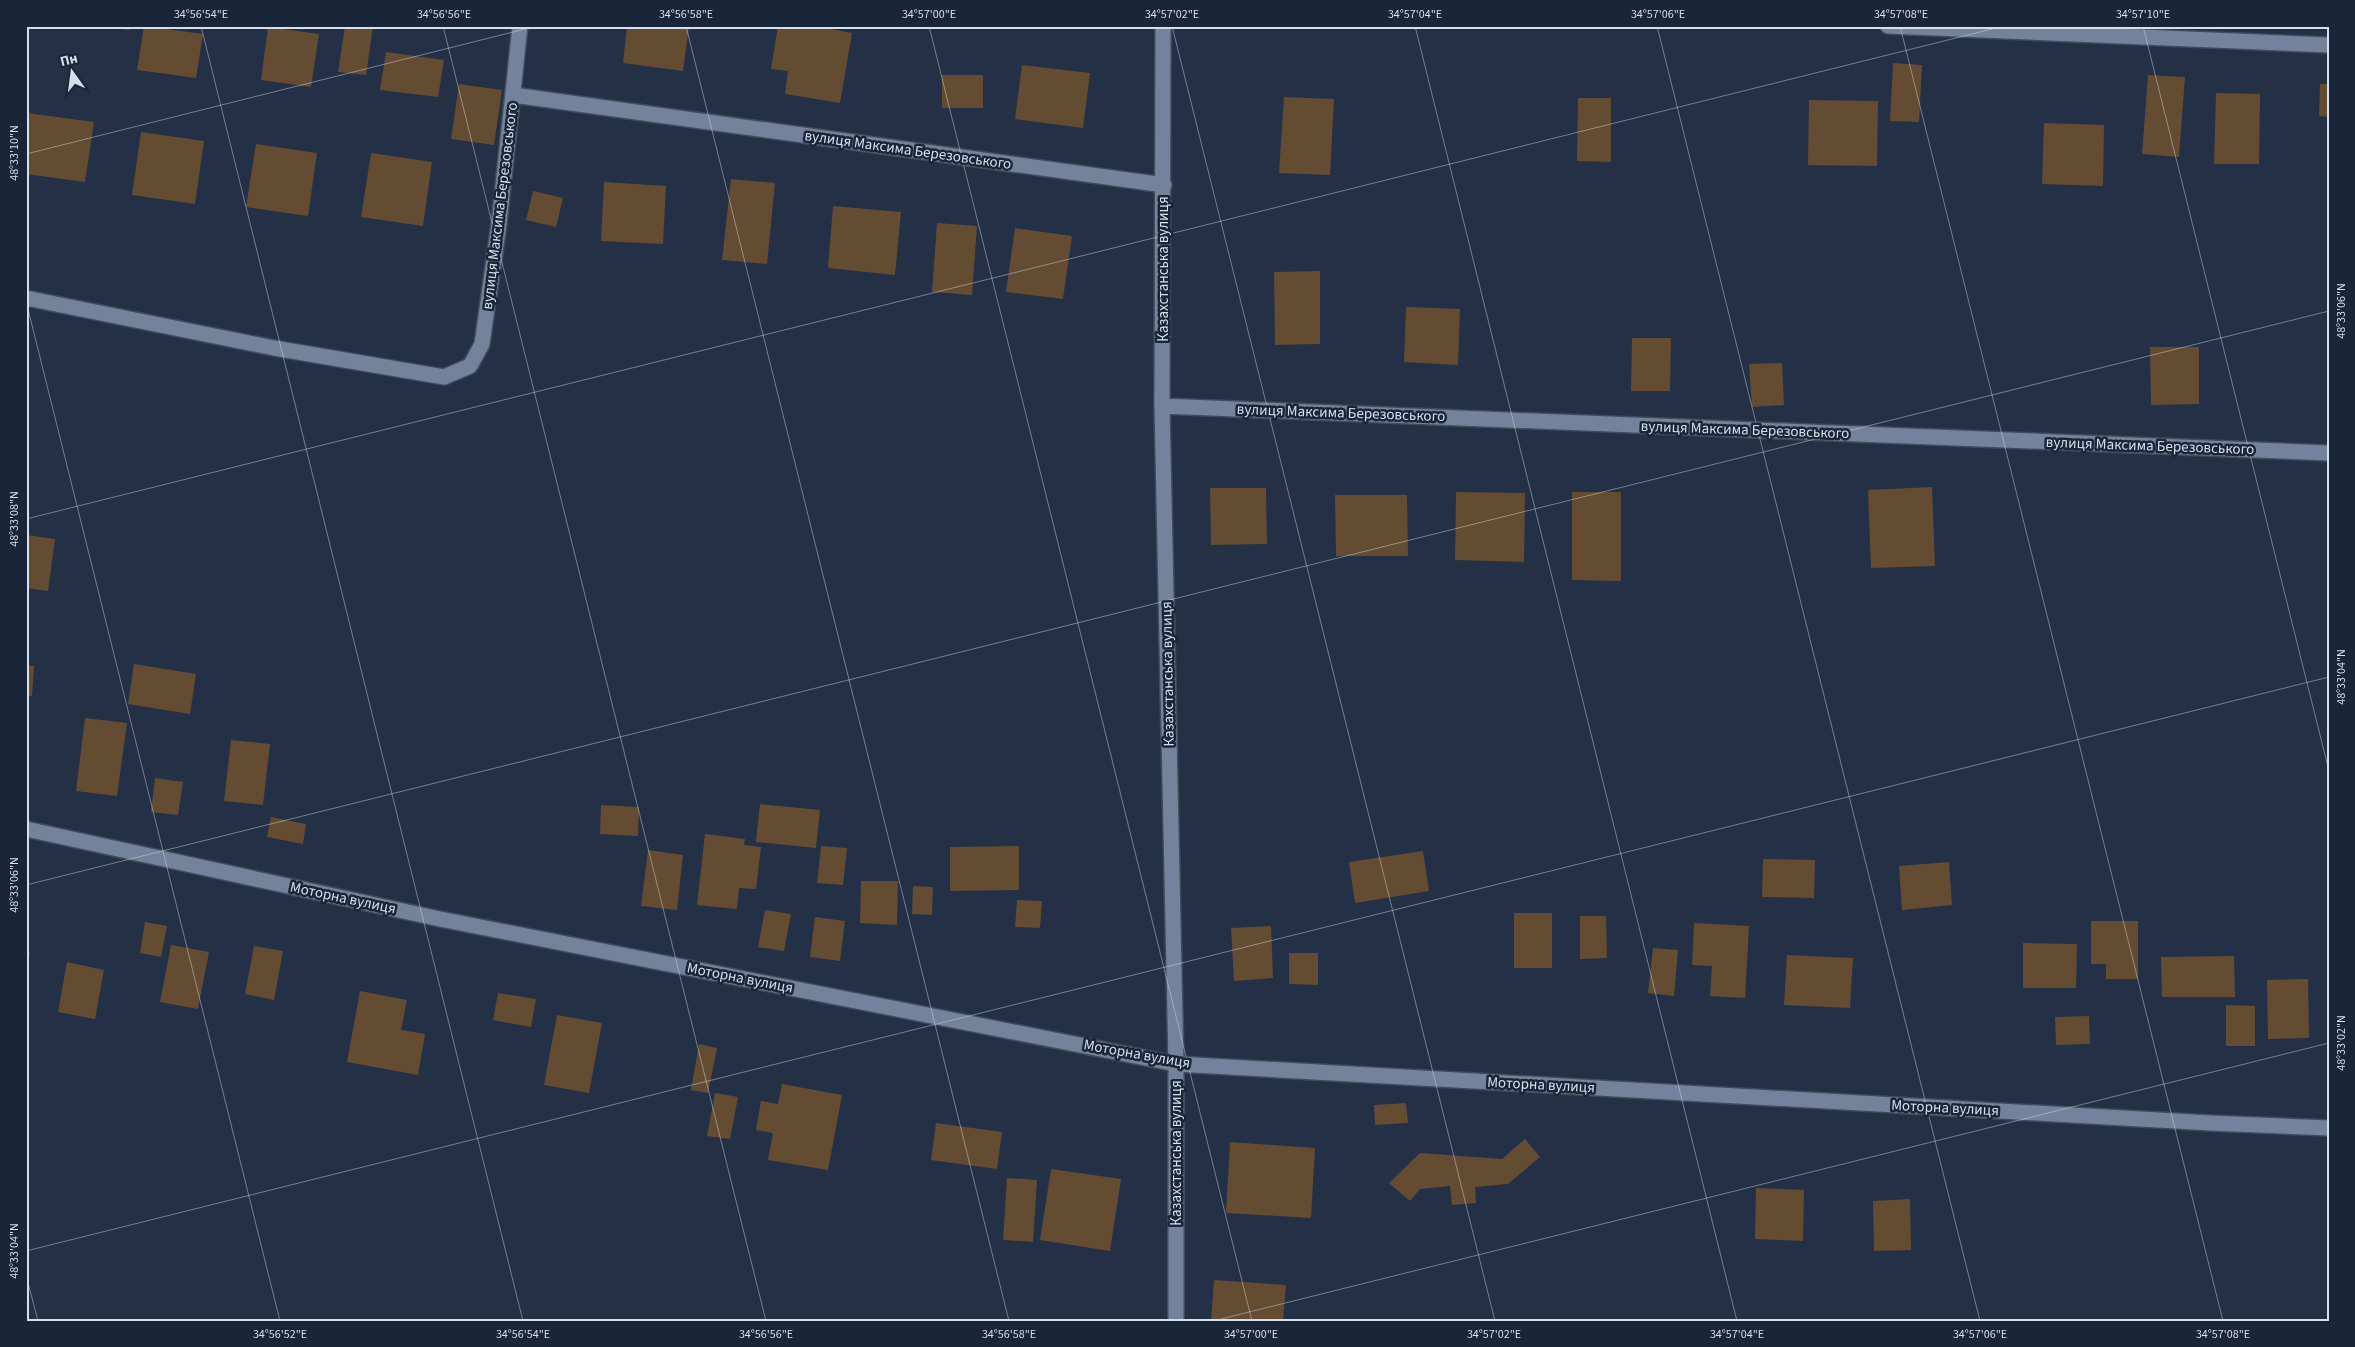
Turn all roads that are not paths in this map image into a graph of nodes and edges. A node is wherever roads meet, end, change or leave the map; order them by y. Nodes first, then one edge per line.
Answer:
1 (520, 26) edge
2 (1163, 26) edge
3 (1888, 26) edge
4 (2329, 44) edge
5 (514, 95) junction
6 (1164, 185) junction
7 (26, 298) edge
8 (1162, 406) junction
9 (2329, 453) edge
10 (26, 829) edge
11 (1176, 1064) junction
12 (2329, 1128) edge
13 (1176, 1321) edge

1 - 5 street
2 - 6 street, Казахстанська вулиця
3 - 4 street
5 - 6 street, вулиця Максима Березовського
5 - 7 street, вулиця Максима Березовського
6 - 8 street, Казахстанська вулиця
8 - 9 street, вулиця Максима Березовського
8 - 11 street, Казахстанська вулиця
10 - 11 street, Моторна вулиця
11 - 12 street, Моторна вулиця
11 - 13 street, Казахстанська вулиця

